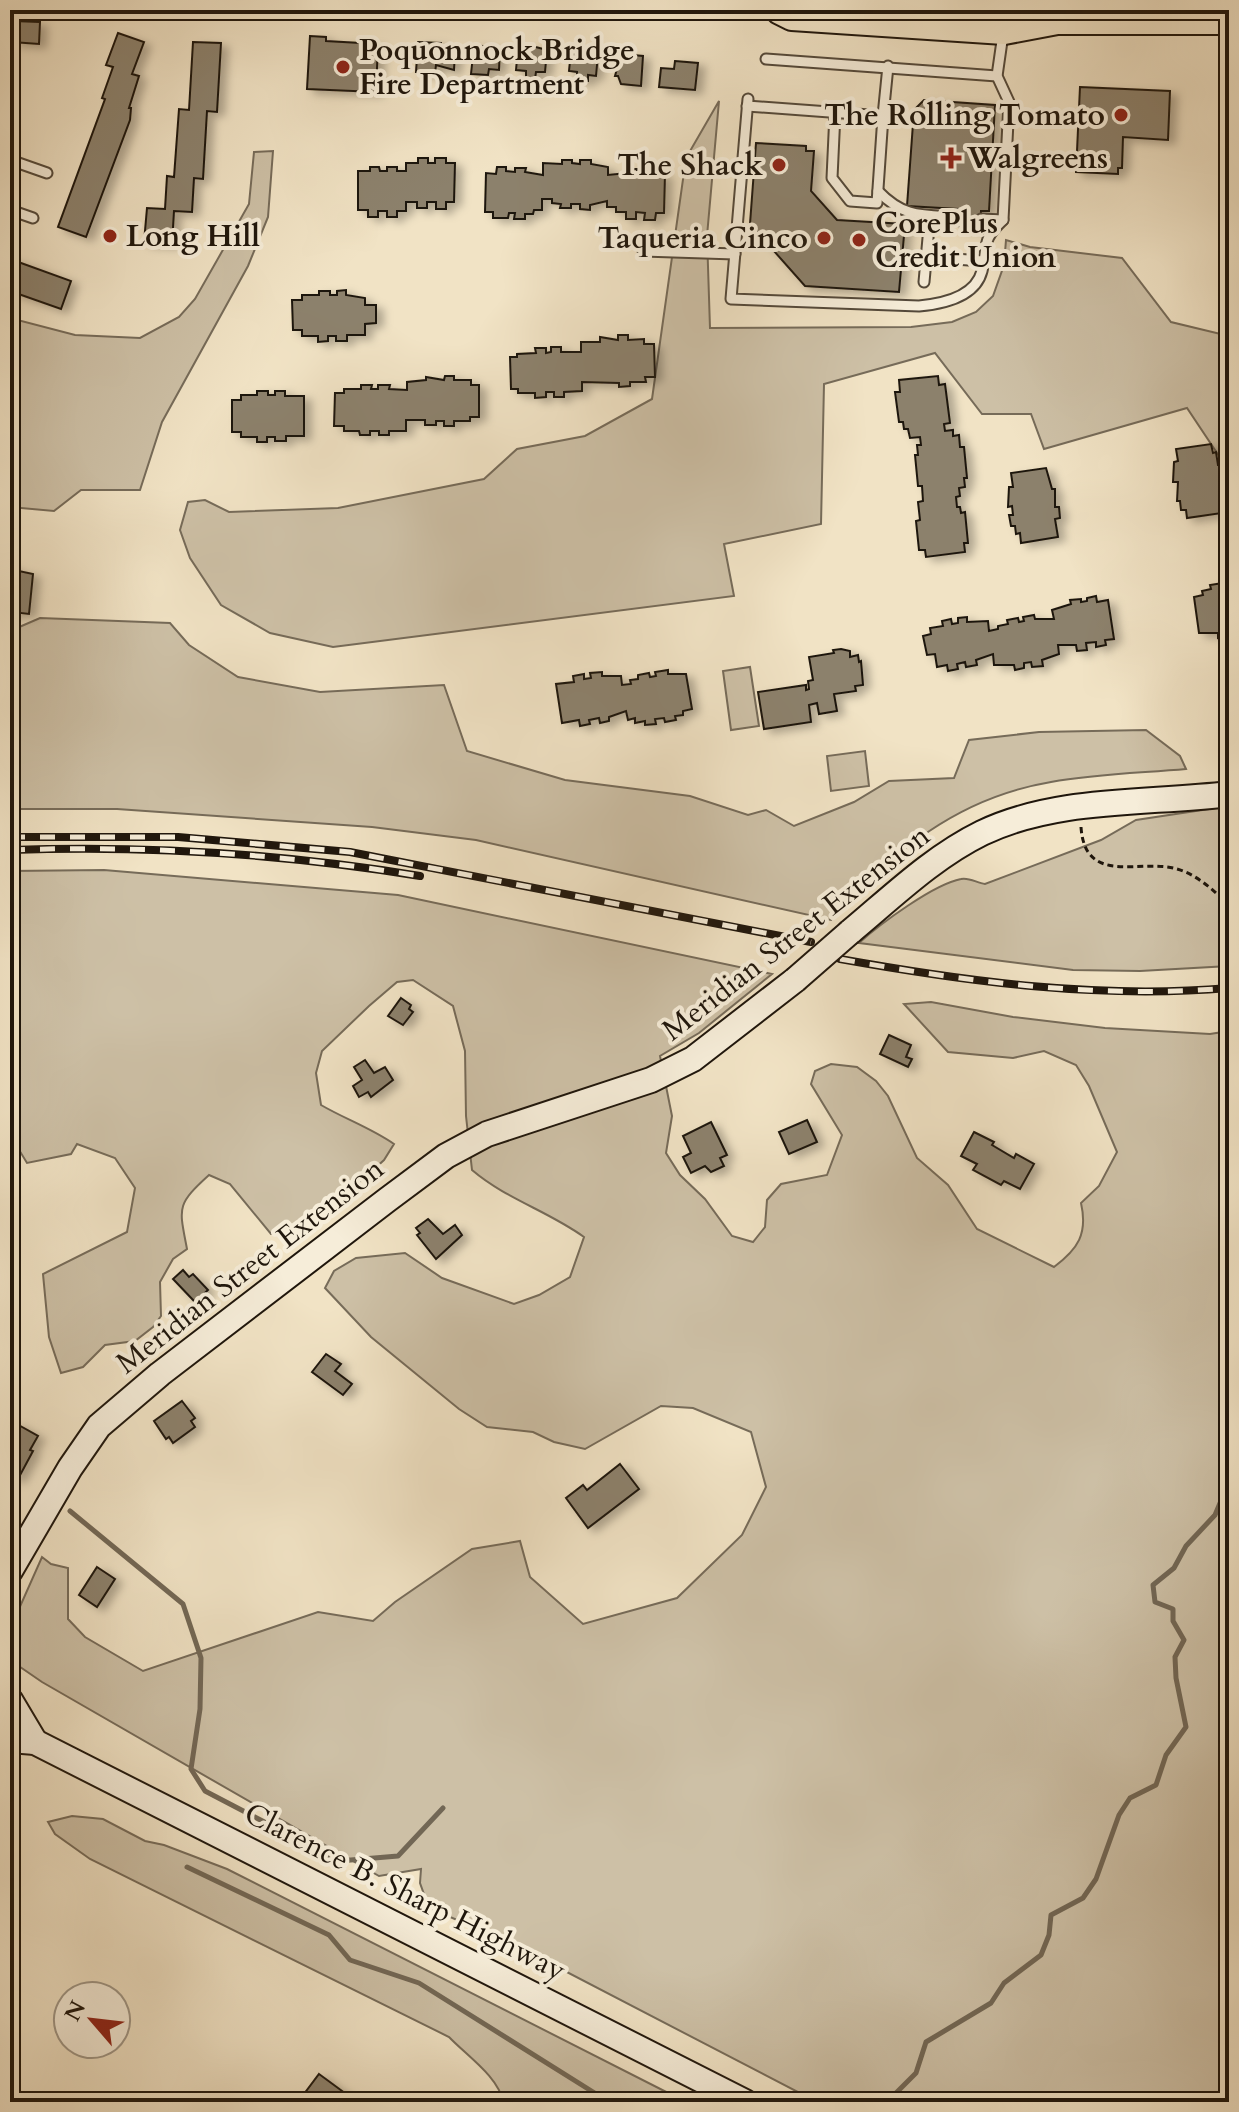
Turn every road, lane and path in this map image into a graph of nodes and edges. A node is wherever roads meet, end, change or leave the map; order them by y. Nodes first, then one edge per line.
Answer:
1 (780, 10) edge
2 (1044, 15) edge
3 (1229, 20) edge
4 (1004, 30) junction
5 (766, 59) dead end
6 (888, 66) junction
7 (997, 76) junction
8 (835, 113) junction
9 (883, 116) junction
10 (10, 160) edge
11 (47, 173) dead end
12 (878, 191) junction
13 (10, 210) edge
14 (930, 216) junction
15 (957, 217) dead end
16 (33, 218) dead end
17 (981, 219) dead end
18 (1003, 220) junction
19 (643, 251) dead end
20 (735, 254) junction
21 (926, 257) junction
22 (983, 261) junction
23 (924, 282) dead end
24 (1229, 794) edge
25 (1080, 808) junction
26 (1229, 905) edge
27 (10, 1571) edge
28 (10, 1700) edge
29 (10, 1740) edge
30 (35, 1742) junction
31 (745, 2102) edge

1 - 4 main road
2 - 3 main road
2 - 4 main road
4 - 7 lane
5 - 6 lane
6 - 7 lane
6 - 9 lane
7 - 18 lane
8 - 9 lane
8 - 12 lane
8 - 20 lane
9 - 12 lane
10 - 11 lane
12 - 14 lane
13 - 16 lane
14 - 15 lane
14 - 21 lane
17 - 18 lane
18 - 22 lane
19 - 20 lane
20 - 22 lane
21 - 22 lane
21 - 23 lane
24 - 25 street, Meridian Street Extension
25 - 26 path
25 - 27 street, Meridian Street Extension, bridge
28 - 30 street
29 - 30 street, Clarence B. Sharp Highway
30 - 31 street, Clarence B. Sharp Highway

